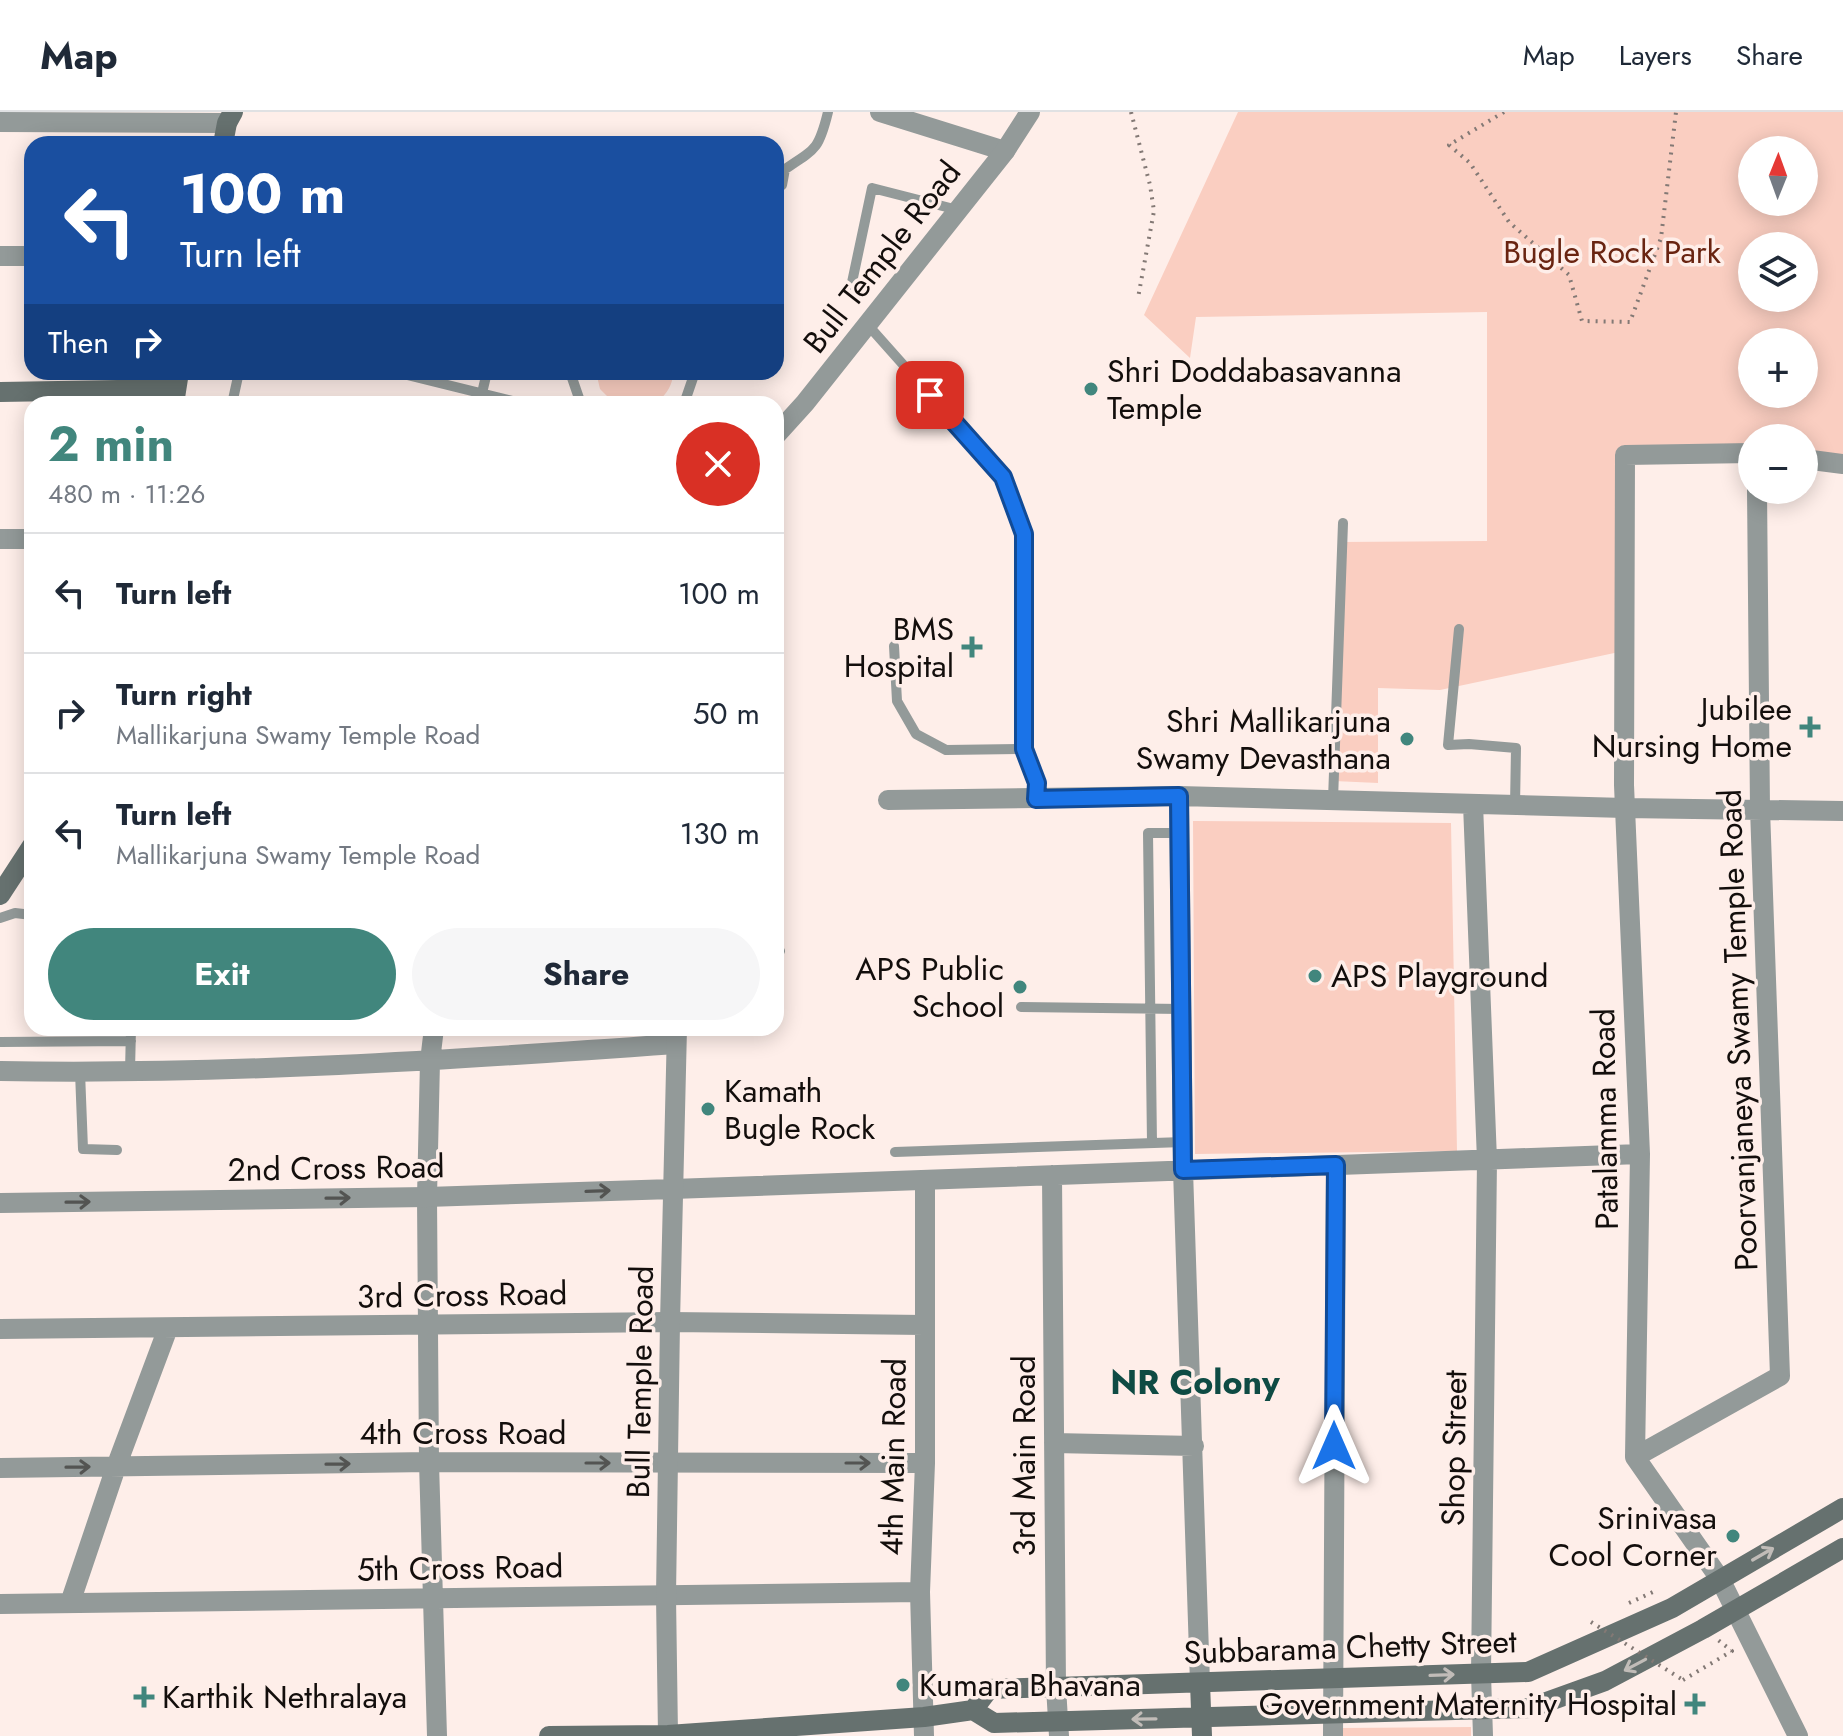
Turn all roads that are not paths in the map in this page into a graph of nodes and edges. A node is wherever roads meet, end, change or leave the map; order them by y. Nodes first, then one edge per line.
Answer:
1 (828, 112) edge
2 (880, 112) edge
3 (1030, 112) edge
4 (181, 118) edge
5 (230, 118) edge
6 (0, 122) edge
7 (1005, 151) junction
8 (784, 174) edge
9 (958, 210) junction
10 (0, 256) edge
11 (24, 256) edge
12 (851, 287) dead end
13 (867, 324) junction
14 (428, 380) edge
15 (485, 380) edge
16 (176, 388) edge
17 (0, 392) edge
18 (482, 393) junction
19 (494, 396) edge
20 (784, 425) edge
21 (1738, 453) edge
22 (1818, 461) edge
23 (1843, 464) edge
24 (1757, 504) edge
25 (1343, 523) dead end
26 (0, 539) edge
27 (24, 539) edge
28 (1459, 629) dead end
29 (894, 646) dead end
30 (1024, 749) junction
31 (1179, 796) junction
32 (1036, 799) junction
33 (888, 800) dead end
34 (1333, 800) junction
35 (1473, 804) junction
36 (1515, 806) junction
37 (1625, 808) junction
38 (1760, 809) junction
39 (1843, 811) edge
40 (1180, 833) junction
41 (24, 858) edge
42 (0, 895) edge
43 (24, 914) edge
44 (0, 918) edge
45 (1021, 1007) dead end
46 (1150, 1009) junction
47 (1182, 1009) junction
48 (131, 1036) edge
49 (433, 1036) edge
50 (676, 1036) edge
51 (131, 1041) junction
52 (0, 1042) edge
53 (430, 1061) junction
54 (0, 1071) edge
55 (80, 1072) junction
56 (130, 1073) junction
57 (1183, 1142) junction
58 (1152, 1143) junction
59 (117, 1150) dead end
60 (895, 1152) dead end
61 (1640, 1154) junction
62 (1487, 1160) junction
63 (1336, 1165) junction
64 (1183, 1170) junction
65 (1052, 1175) junction
66 (925, 1180) junction
67 (673, 1189) junction
68 (427, 1197) junction
69 (0, 1203) edge
70 (670, 1322) junction
71 (427, 1325) junction
72 (924, 1325) junction
73 (168, 1328) junction
74 (0, 1329) edge
75 (1054, 1443) junction
76 (1194, 1446) junction
77 (1635, 1457) junction
78 (429, 1462) junction
79 (668, 1463) junction
80 (925, 1463) junction
81 (116, 1467) junction
82 (0, 1468) edge
83 (1843, 1508) edge
84 (1843, 1548) edge
85 (1720, 1579) junction
86 (920, 1592) junction
87 (666, 1596) junction
88 (434, 1598) junction
89 (70, 1603) junction
90 (0, 1604) edge
91 (1736, 1610) junction
92 (1481, 1674) junction
93 (1332, 1678) junction
94 (1200, 1683) junction
95 (1056, 1687) junction
96 (973, 1710) junction
97 (1482, 1710) junction
98 (1332, 1714) junction
99 (924, 1726) edge
100 (1202, 1727) edge
101 (1058, 1728) edge
102 (668, 1735) edge
103 (437, 1736) edge
104 (549, 1736) edge
105 (1333, 1736) edge
106 (1483, 1736) edge
107 (1798, 1736) edge

1 - 8 lane
2 - 7 street
3 - 7 street, Bull Temple Road
4 - 5 street
4 - 6 street
7 - 9 street, Bull Temple Road
9 - 12 lane
9 - 13 street, Bull Temple Road
10 - 11 street
13 - 20 street, Bull Temple Road
13 - 30 lane
14 - 18 lane
15 - 18 lane
16 - 17 main road
18 - 19 lane
21 - 37 street, Patalamma Road
22 - 23 street
24 - 38 street, Poorvanjaneya Swamy Temple Road
25 - 34 lane
26 - 27 street
28 - 36 lane
29 - 30 lane
30 - 32 lane
31 - 32 street
31 - 34 street
31 - 40 street
32 - 33 street
34 - 35 street
35 - 36 street
35 - 62 street, Shop Street
36 - 37 street
37 - 38 street
37 - 61 street, Patalamma Road
38 - 39 street
38 - 77 street, Poorvanjaneya Swamy Temple Road
40 - 46 lane
40 - 47 street
41 - 42 main road
43 - 44 lane
45 - 46 lane
46 - 47 lane
46 - 58 lane
47 - 57 street
48 - 51 lane
49 - 53 street
50 - 53 street
50 - 67 street, Bull Temple Road
51 - 52 lane
51 - 56 lane
53 - 56 street
53 - 68 street
54 - 55 street
55 - 56 street
55 - 59 lane
57 - 58 lane
57 - 64 street
58 - 60 lane
61 - 62 street, 2nd Cross Road
61 - 77 street, Patalamma Road
62 - 63 street, 2nd Cross Road
62 - 92 street, Shop Street
63 - 64 street, 2nd Cross Road
63 - 93 street
64 - 65 street, 2nd Cross Road
64 - 76 street
65 - 66 street, 2nd Cross Road
65 - 75 street, 3rd Main Road
66 - 67 street, 2nd Cross Road
66 - 72 street, 4th Main Road
68 -> 67 street, 2nd Cross Road
67 - 70 street, Bull Temple Road
69 -> 68 street, 2nd Cross Road
68 - 71 street
70 - 71 street, 3rd Cross Road
70 - 72 street, 3rd Cross Road
70 - 79 street, Bull Temple Road
71 - 73 street, 3rd Cross Road
71 - 78 street
72 - 80 street, 4th Main Road
73 - 74 street, 3rd Cross Road
73 - 81 street
75 - 76 street
75 - 95 street, 3rd Main Road
76 - 94 street
77 - 85 street
78 -> 79 street, 4th Cross Road
81 -> 78 street, 4th Cross Road
78 - 88 street
79 -> 80 street, 4th Cross Road
79 - 87 street, Bull Temple Road
80 - 86 street, 4th Main Road
82 -> 81 street, 4th Cross Road
81 - 89 street
85 -> 83 main road, Subbarama Chetty Street
84 - 91 main road, Subbarama Chetty Street
85 - 91 street
85 - 92 main road, Subbarama Chetty Street
86 - 87 street, 5th Cross Road
86 - 99 street, 4th Main Road
87 - 88 street, 5th Cross Road
87 - 102 street, Bull Temple Road
88 - 89 street, 5th Cross Road
88 - 103 street
89 - 90 street, 5th Cross Road
91 -> 97 main road, Subbarama Chetty Street
91 - 107 street
93 -> 92 main road, Subbarama Chetty Street
92 - 97 street, Shop Street
93 - 94 main road, Subbarama Chetty Street
93 - 98 street
94 - 95 main road, Subbarama Chetty Street
94 - 100 main road
95 - 96 main road, Subbarama Chetty Street
95 - 101 street, 3rd Main Road
96 - 99 main road, Subbarama Chetty Street
96 - 101 main road, Subbarama Chetty Street
97 - 98 main road, Subbarama Chetty Street
97 - 106 street, Shop Street
98 - 100 main road, Subbarama Chetty Street
98 - 105 street
99 - 102 main road, Subbarama Chetty Street
100 -> 101 main road, Subbarama Chetty Street
102 - 104 main road, Subbarama Chetty Street

